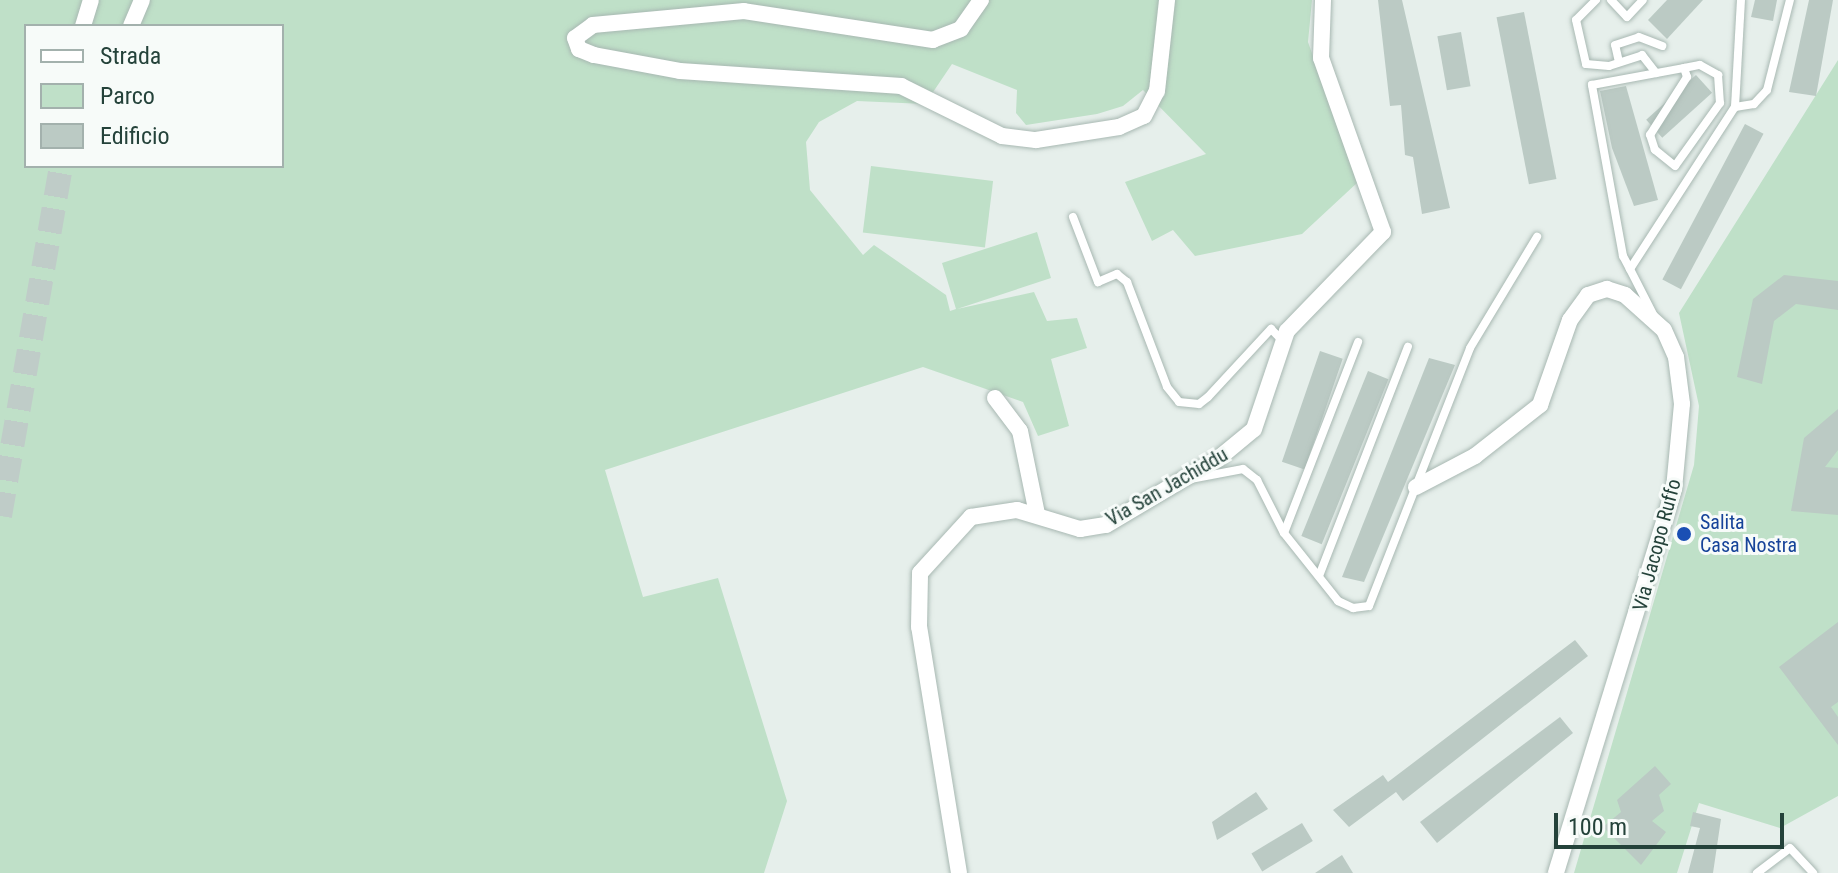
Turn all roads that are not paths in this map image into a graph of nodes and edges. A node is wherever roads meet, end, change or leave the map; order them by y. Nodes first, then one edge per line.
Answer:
1 (91, 0) edge
2 (142, 0) edge
3 (981, 0) edge
4 (1167, 0) edge
5 (1323, 0) edge
6 (1596, 0) edge
7 (1611, 0) edge
8 (1643, 0) edge
9 (1741, 0) edge
10 (1790, 0) edge
11 (84, 24) edge
12 (132, 24) edge
13 (1662, 46) dead end
14 (1619, 62) junction
15 (1684, 68) junction
16 (1656, 73) junction
17 (1735, 107) junction
18 (1073, 217) dead end
19 (1537, 237) dead end
20 (1630, 269) junction
21 (1655, 319) junction
22 (1282, 340) junction
23 (1358, 342) dead end
24 (1408, 347) dead end
25 (995, 398) dead end
26 (1184, 480) junction
27 (1416, 487) junction
28 (1037, 514) junction
29 (1284, 533) junction
30 (1319, 576) junction
31 (959, 873) edge
32 (1556, 873) edge
33 (1757, 873) edge
34 (1813, 873) edge

1 - 11 street
2 - 12 street
3 - 4 street
5 - 22 street, Via San Jachiddu
6 - 14 lane
7 - 8 lane
9 - 17 lane
10 - 17 lane
13 - 14 lane
14 - 16 lane
15 - 15 lane
15 - 16 lane
16 - 20 lane
17 - 20 lane
18 - 22 lane
19 - 27 lane
20 - 21 lane
21 - 27 street, Via Jacopo Ruffo
21 - 32 street, Via Jacopo Ruffo
22 - 26 street, Via San Jachiddu
23 - 29 lane
24 - 30 lane
25 - 28 street
26 - 28 street, Via San Jachiddu
26 - 29 lane
27 - 30 lane
28 - 31 street, Via San Jachiddu
29 - 30 lane
33 - 34 lane

